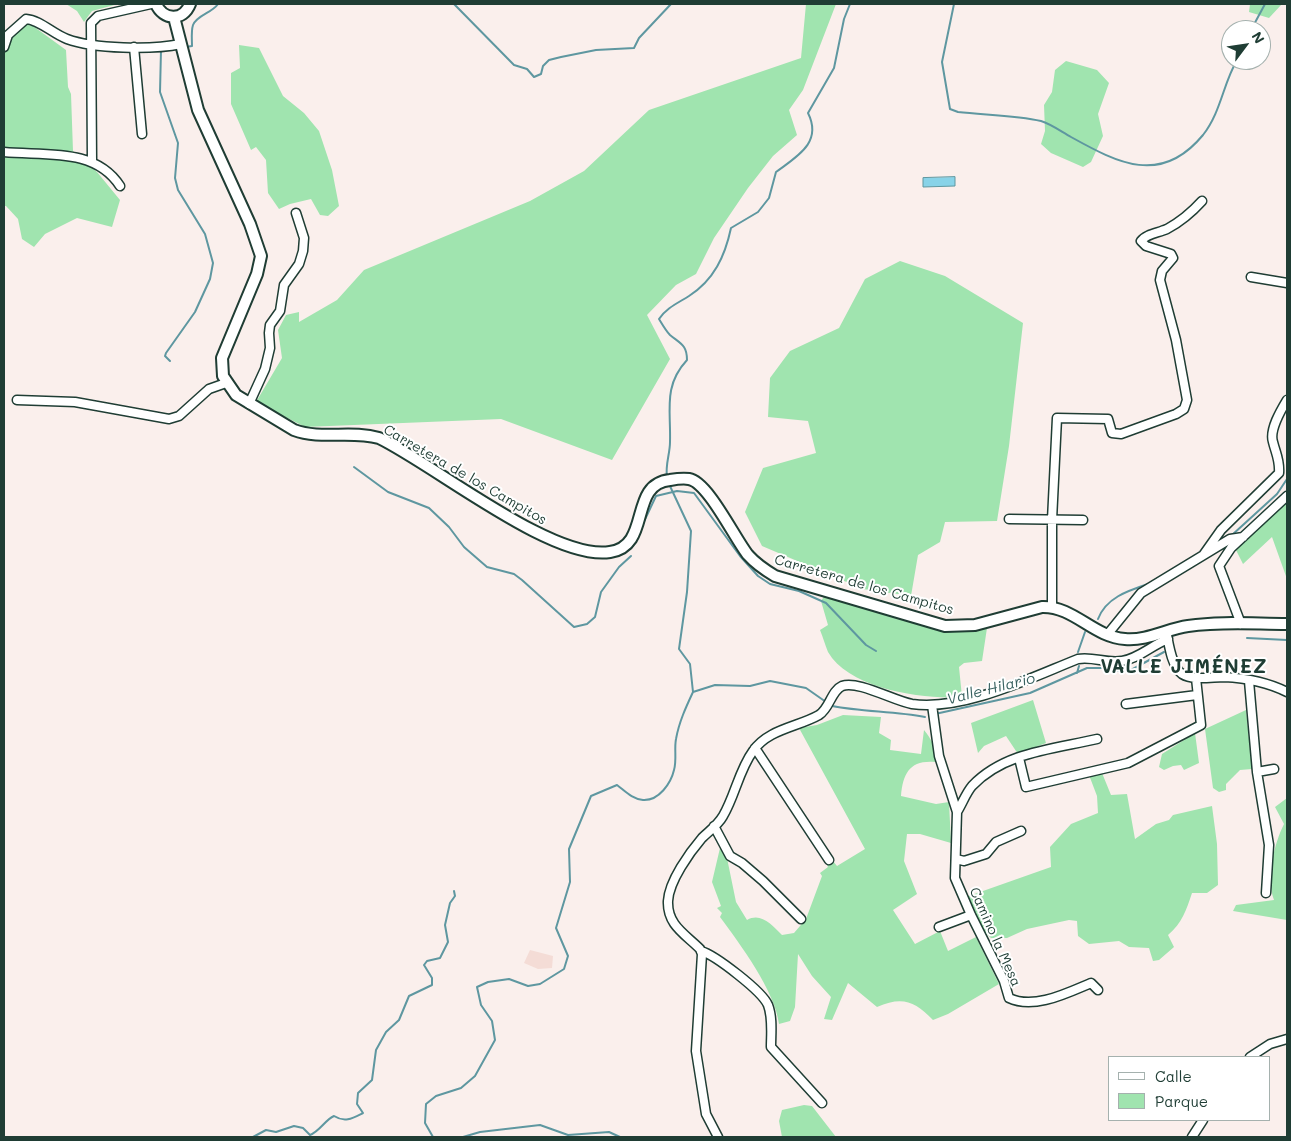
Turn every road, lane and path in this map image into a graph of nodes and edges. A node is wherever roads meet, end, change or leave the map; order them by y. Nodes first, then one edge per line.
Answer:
1 (151, 4) edge
2 (156, 4) edge
3 (190, 4) edge
4 (174, 17) junction
5 (181, 44) junction
6 (90, 45) junction
7 (4, 47) edge
8 (134, 47) junction
9 (142, 134) dead end
10 (4, 152) edge
11 (92, 161) junction
12 (120, 186) dead end
13 (1202, 201) dead end
14 (296, 214) dead end
15 (1251, 277) dead end
16 (1287, 283) edge
17 (226, 383) junction
18 (17, 400) dead end
19 (1287, 400) edge
20 (249, 404) junction
21 (1287, 496) edge
22 (1009, 519) dead end
23 (1052, 520) junction
24 (1082, 520) dead end
25 (1243, 537) junction
26 (1204, 554) junction
27 (1052, 606) junction
28 (1241, 624) junction
29 (1287, 624) edge
30 (1107, 635) junction
31 (1167, 635) junction
32 (1196, 678) junction
33 (1249, 681) junction
34 (1287, 692) edge
35 (1197, 695) junction
36 (1126, 704) dead end
37 (932, 705) junction
38 (1097, 740) dead end
39 (755, 748) junction
40 (1019, 758) junction
41 (1274, 769) dead end
42 (1258, 772) junction
43 (957, 812) junction
44 (714, 826) junction
45 (1021, 831) dead end
46 (956, 859) junction
47 (829, 860) dead end
48 (1266, 893) dead end
49 (971, 916) junction
50 (801, 919) dead end
51 (939, 927) dead end
52 (701, 951) junction
53 (1098, 990) dead end
54 (1287, 1039) edge
55 (1251, 1056) edge
56 (822, 1103) dead end
57 (1202, 1121) edge
58 (718, 1137) edge
59 (1192, 1137) edge

1 - 6 street
2 - 4 main road
3 - 4 main road
4 - 5 main road
5 - 8 street
5 - 17 main road
6 - 7 street
6 - 8 street
6 - 11 street
8 - 9 street
10 - 11 street
11 - 12 street
13 - 23 street
14 - 20 street
15 - 16 street
17 - 18 street
17 - 20 main road, Carretera de los Campitos
19 - 26 street
20 - 27 main road, Carretera de los Campitos
21 - 25 street
22 - 23 street
23 - 24 street
23 - 27 street
25 - 26 street
25 - 28 street
26 - 30 street
27 - 30 main road
28 - 29 main road
28 - 31 main road
30 - 31 main road
31 - 32 street
31 - 37 street
32 - 33 street
32 - 35 street
33 - 34 street
33 - 42 street
35 - 36 street
35 - 40 street
37 - 39 street
37 - 43 street, Camino la Mesa
38 - 40 street
39 - 44 street
39 - 47 street
40 - 43 street
41 - 42 street
42 - 48 street
43 - 46 street, Camino la Mesa
44 - 50 street
44 - 52 street
45 - 46 street
46 - 49 street, Camino la Mesa
49 - 51 street
49 - 53 street, Camino la Mesa
52 - 56 street
52 - 58 street
54 - 55 street
57 - 59 street

